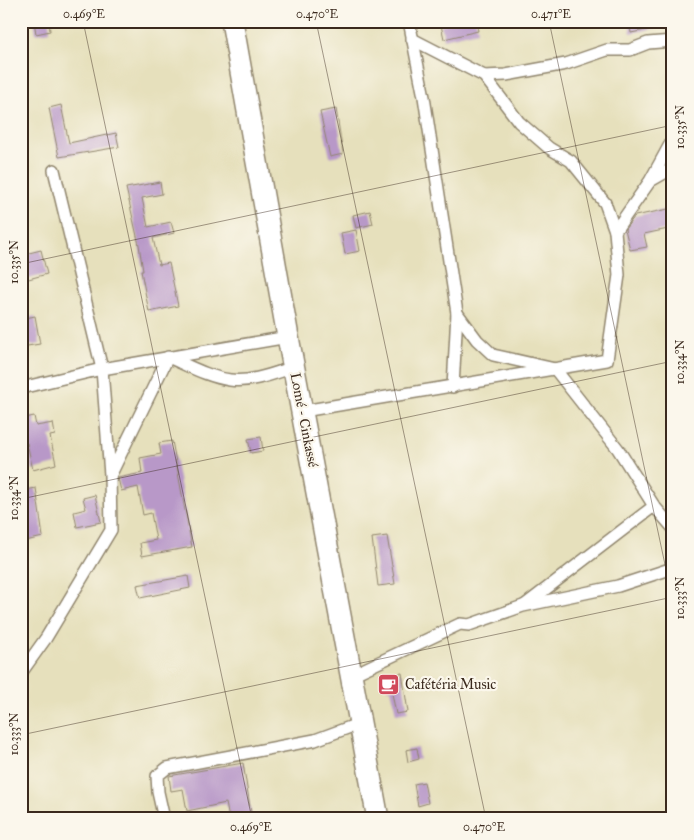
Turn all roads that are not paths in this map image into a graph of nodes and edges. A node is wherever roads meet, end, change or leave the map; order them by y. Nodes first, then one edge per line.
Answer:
1 (232, 21) edge
2 (408, 21) edge
3 (412, 39) junction
4 (673, 41) edge
5 (484, 76) junction
6 (673, 139) edge
7 (673, 168) edge
8 (54, 170) dead end
9 (650, 181) junction
10 (615, 231) junction
11 (457, 313) junction
12 (288, 337) junction
13 (168, 357) junction
14 (294, 367) junction
15 (102, 369) junction
16 (555, 369) junction
17 (454, 387) junction
18 (21, 388) edge
19 (303, 412) junction
20 (110, 475) junction
21 (654, 506) junction
22 (673, 528) edge
23 (673, 568) edge
24 (523, 606) junction
25 (21, 673) edge
26 (352, 675) junction
27 (361, 723) junction
28 (164, 819) edge
29 (378, 819) edge

1 - 12 highway, Lomé - Cinkassé
2 - 3 street
3 - 5 street
3 - 11 street
4 - 5 street
5 - 10 street
6 - 9 street
7 - 9 street
8 - 15 street
9 - 10 street
10 - 16 street
11 - 16 street
11 - 17 street
12 - 13 street
12 - 14 highway, Lomé - Cinkassé
13 - 14 street
13 - 15 street
13 - 20 street
14 - 19 highway, Lomé - Cinkassé
15 - 18 street
15 - 20 street
16 - 17 street
16 - 21 street
17 - 19 street
19 - 26 highway, Lomé - Cinkassé
20 - 25 street
21 - 22 street
21 - 24 street
23 - 24 street
24 - 26 street
26 - 27 highway, Lomé - Cinkassé
27 - 28 street
27 - 29 highway, Lomé - Cinkassé

